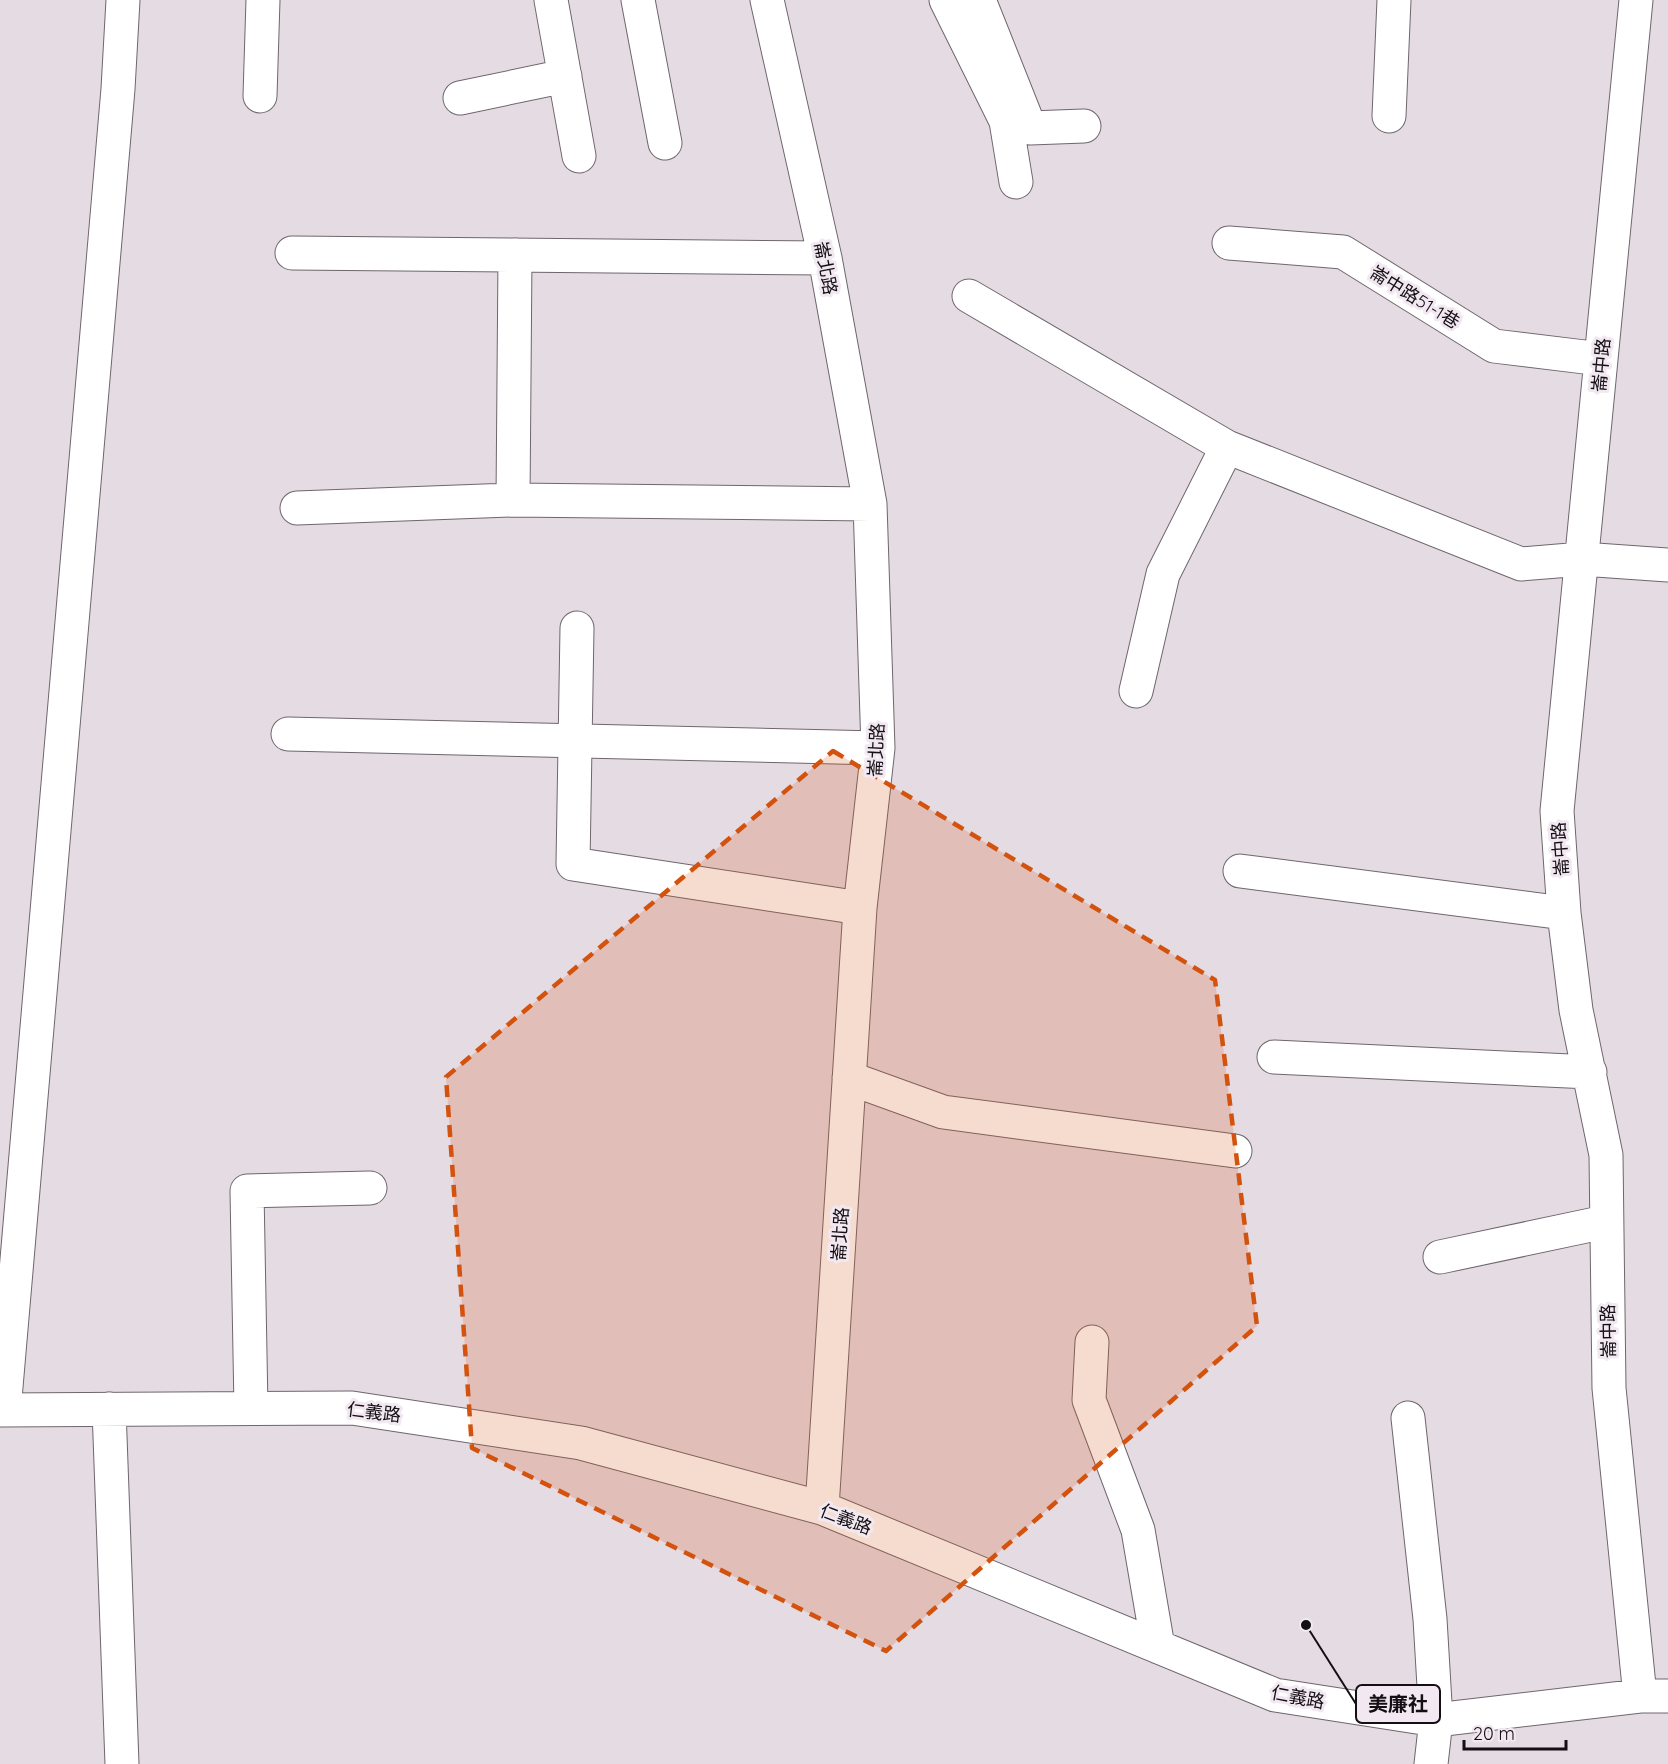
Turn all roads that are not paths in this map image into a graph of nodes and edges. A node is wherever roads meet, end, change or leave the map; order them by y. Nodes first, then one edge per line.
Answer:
1 (123, 0) edge
2 (263, 0) edge
3 (551, 0) edge
4 (638, 0) edge
5 (767, 0) edge
6 (946, 0) edge
7 (979, 0) edge
8 (1394, 0) edge
9 (1636, 0) edge
10 (565, 76) junction
11 (260, 96) dead end
12 (460, 98) dead end
13 (1389, 116) dead end
14 (1084, 126) dead end
15 (664, 143) dead end
16 (579, 156) dead end
17 (1016, 182) dead end
18 (1228, 243) dead end
19 (292, 253) dead end
20 (515, 255) junction
21 (825, 258) junction
22 (969, 296) dead end
23 (1601, 359) junction
24 (1227, 447) junction
25 (513, 500) junction
26 (870, 504) junction
27 (297, 508) dead end
28 (1582, 559) junction
29 (1668, 565) edge
30 (577, 628) dead end
31 (1136, 691) dead end
32 (288, 734) dead end
33 (575, 741) junction
34 (878, 748) junction
35 (1240, 871) dead end
36 (860, 908) junction
37 (1564, 913) junction
38 (1274, 1057) dead end
39 (1590, 1072) junction
40 (849, 1078) junction
41 (1235, 1151) dead end
42 (370, 1188) dead end
43 (1605, 1222) junction
44 (1440, 1257) dead end
45 (1092, 1342) dead end
46 (251, 1408) junction
47 (109, 1409) junction
48 (2, 1410) edge
49 (1408, 1418) dead end
50 (822, 1509) junction
51 (1158, 1647) junction
52 (1654, 1696) edge
53 (1436, 1720) junction
54 (122, 1764) edge
55 (1431, 1764) edge

1 - 48 street
2 - 11 street
3 - 10 street
4 - 15 street
5 - 21 street, 崙北路
6 - 17 street
7 - 14 street
8 - 13 street
9 - 23 street, 崙中路
10 - 12 street
10 - 16 street
18 - 23 street, 崙中路51-1巷
19 - 20 street
20 - 21 street
20 - 25 street
21 - 26 street, 崙北路
22 - 24 street
23 - 28 street, 崙中路
24 - 28 street
24 - 31 street
25 - 26 street
25 - 27 street
26 - 34 street, 崙北路
28 - 29 street
28 - 37 street, 崙中路
30 - 33 street
32 - 33 street
33 - 34 street
33 - 36 street
34 - 36 street, 崙北路
35 - 37 street
36 - 40 street, 崙北路
37 - 39 street, 崙中路
38 - 39 street
39 - 43 street, 崙中路
40 - 41 street
40 - 50 street, 崙北路
42 - 46 street
43 - 44 street
43 - 52 street, 崙中路
45 - 51 street
46 - 47 street, 仁義路
46 - 50 street, 仁義路
47 - 48 street, 仁義路
47 - 54 street
49 - 53 street
50 - 51 street, 仁義路
51 - 53 street, 仁義路
52 - 53 street, 仁義路
53 - 55 street

